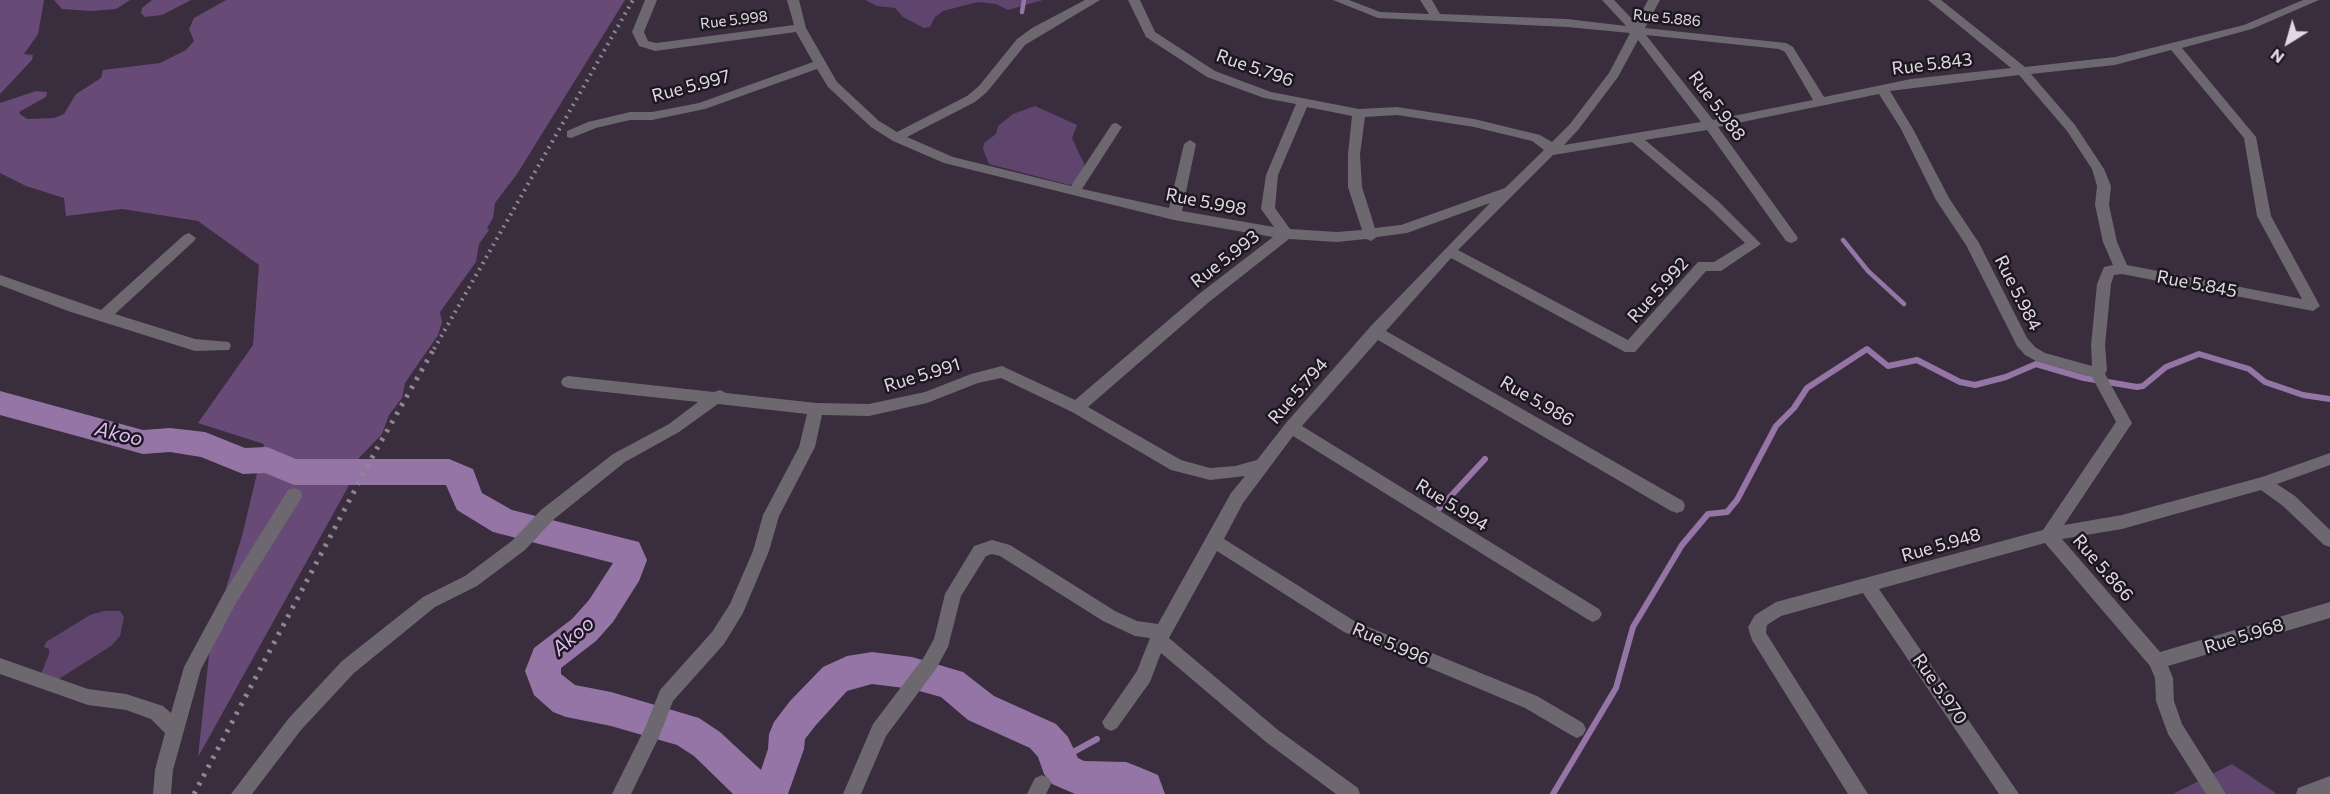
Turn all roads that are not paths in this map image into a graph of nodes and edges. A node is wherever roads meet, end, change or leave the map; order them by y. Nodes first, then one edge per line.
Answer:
1 (651, 0) edge
2 (793, 0) edge
3 (1094, 0) edge
4 (1134, 0) edge
5 (1339, 0) edge
6 (1426, 0) edge
7 (1608, 0) edge
8 (1654, 0) edge
9 (1934, 0) edge
10 (2313, 0) edge
11 (1437, 18) junction
12 (800, 28) junction
13 (1636, 30) junction
14 (2175, 47) junction
15 (819, 64) junction
16 (2022, 71) junction
17 (1882, 89) junction
18 (1820, 101) junction
19 (1303, 102) junction
20 (1359, 113) junction
21 (1710, 125) junction
22 (1116, 127) dead end
23 (571, 134) dead end
24 (1634, 137) junction
25 (897, 138) junction
26 (1190, 144) dead end
27 (1551, 152) junction
28 (1511, 190) junction
29 (1074, 191) junction
30 (1174, 215) junction
31 (1286, 234) junction
32 (1371, 236) junction
33 (189, 238) dead end
34 (1791, 238) dead end
35 (1449, 251) junction
36 (2122, 269) junction
37 (0, 280) edge
38 (105, 315) junction
39 (1375, 332) junction
40 (224, 346) dead end
41 (2097, 373) junction
42 (568, 382) dead end
43 (720, 396) junction
44 (1077, 408) junction
45 (816, 409) junction
46 (1291, 427) junction
47 (2330, 459) edge
48 (1262, 465) junction
49 (2263, 483) junction
50 (294, 495) dead end
51 (1677, 506) dead end
52 (2048, 535) junction
53 (2330, 540) edge
54 (1214, 541) junction
55 (1867, 586) junction
56 (2330, 610) edge
57 (1593, 614) dead end
58 (1161, 635) junction
59 (2157, 661) junction
60 (0, 666) edge
61 (1111, 722) dead end
62 (1577, 729) dead end
63 (175, 734) junction
64 (2330, 785) edge
65 (162, 794) edge
66 (240, 794) edge
67 (621, 794) edge
68 (852, 794) edge
69 (1351, 794) edge
70 (1859, 794) edge
71 (2010, 794) edge
72 (2217, 794) edge
73 (2305, 794) edge

1 - 12 street, Rue 5.998
2 - 12 street
3 - 25 street
4 - 19 street, Rue 5.796
5 - 11 street, Rue 5.886
6 - 11 street
7 - 13 street, Rue 5.988
8 - 13 street, Rue 5.794
9 - 16 street
10 - 14 street, Rue 5.843
11 - 13 street, Rue 5.886
12 - 15 street, Rue 5.998
13 - 18 street, Rue 5.886
13 - 21 street, Rue 5.988
13 - 27 street, Rue 5.794
14 - 16 street, Rue 5.843
14 - 36 street, Rue 5.845
15 - 23 street, Rue 5.997
15 - 25 street, Rue 5.998
16 - 17 street, Rue 5.843
16 - 36 street
17 - 18 street, Rue 5.843
17 - 41 street, Rue 5.984
18 - 21 street, Rue 5.843
19 - 20 street, Rue 5.796
19 - 31 street, Rue 5.993
20 - 27 street, Rue 5.796
20 - 32 street
21 - 24 street, Rue 5.843
21 - 34 street, Rue 5.988
22 - 29 street
24 - 27 street, Rue 5.843
24 - 35 street, Rue 5.992
25 - 29 street, Rue 5.998
26 - 30 street
27 - 28 street, Rue 5.794
28 - 32 street, Rue 5.998
28 - 35 street, Rue 5.794
29 - 30 street, Rue 5.998
30 - 31 street, Rue 5.998
31 - 32 street, Rue 5.998
31 - 44 street, Rue 5.993
33 - 38 street
35 - 39 street, Rue 5.794
36 - 41 street
37 - 38 street
38 - 40 street
39 - 46 street, Rue 5.794
39 - 51 street, Rue 5.986
41 - 52 street, Rue 5.866
42 - 43 street, Rue 5.991
43 - 45 street, Rue 5.991
43 - 66 street
44 - 45 street, Rue 5.991
44 - 48 street, Rue 5.991
45 - 67 street
46 - 48 street, Rue 5.794
46 - 57 street, Rue 5.994
47 - 49 street, Rue 5.948
48 - 54 street, Rue 5.794
49 - 52 street, Rue 5.948
49 - 53 street
50 - 63 street
52 - 55 street, Rue 5.948
52 - 59 street, Rue 5.866
54 - 58 street, Rue 5.794
54 - 62 street, Rue 5.996
55 - 70 street, Rue 5.948
55 - 71 street, Rue 5.970
56 - 59 street, Rue 5.968
58 - 61 street
58 - 68 street
58 - 69 street
59 - 72 street, Rue 5.866
60 - 63 street
63 - 65 street
64 - 73 street

